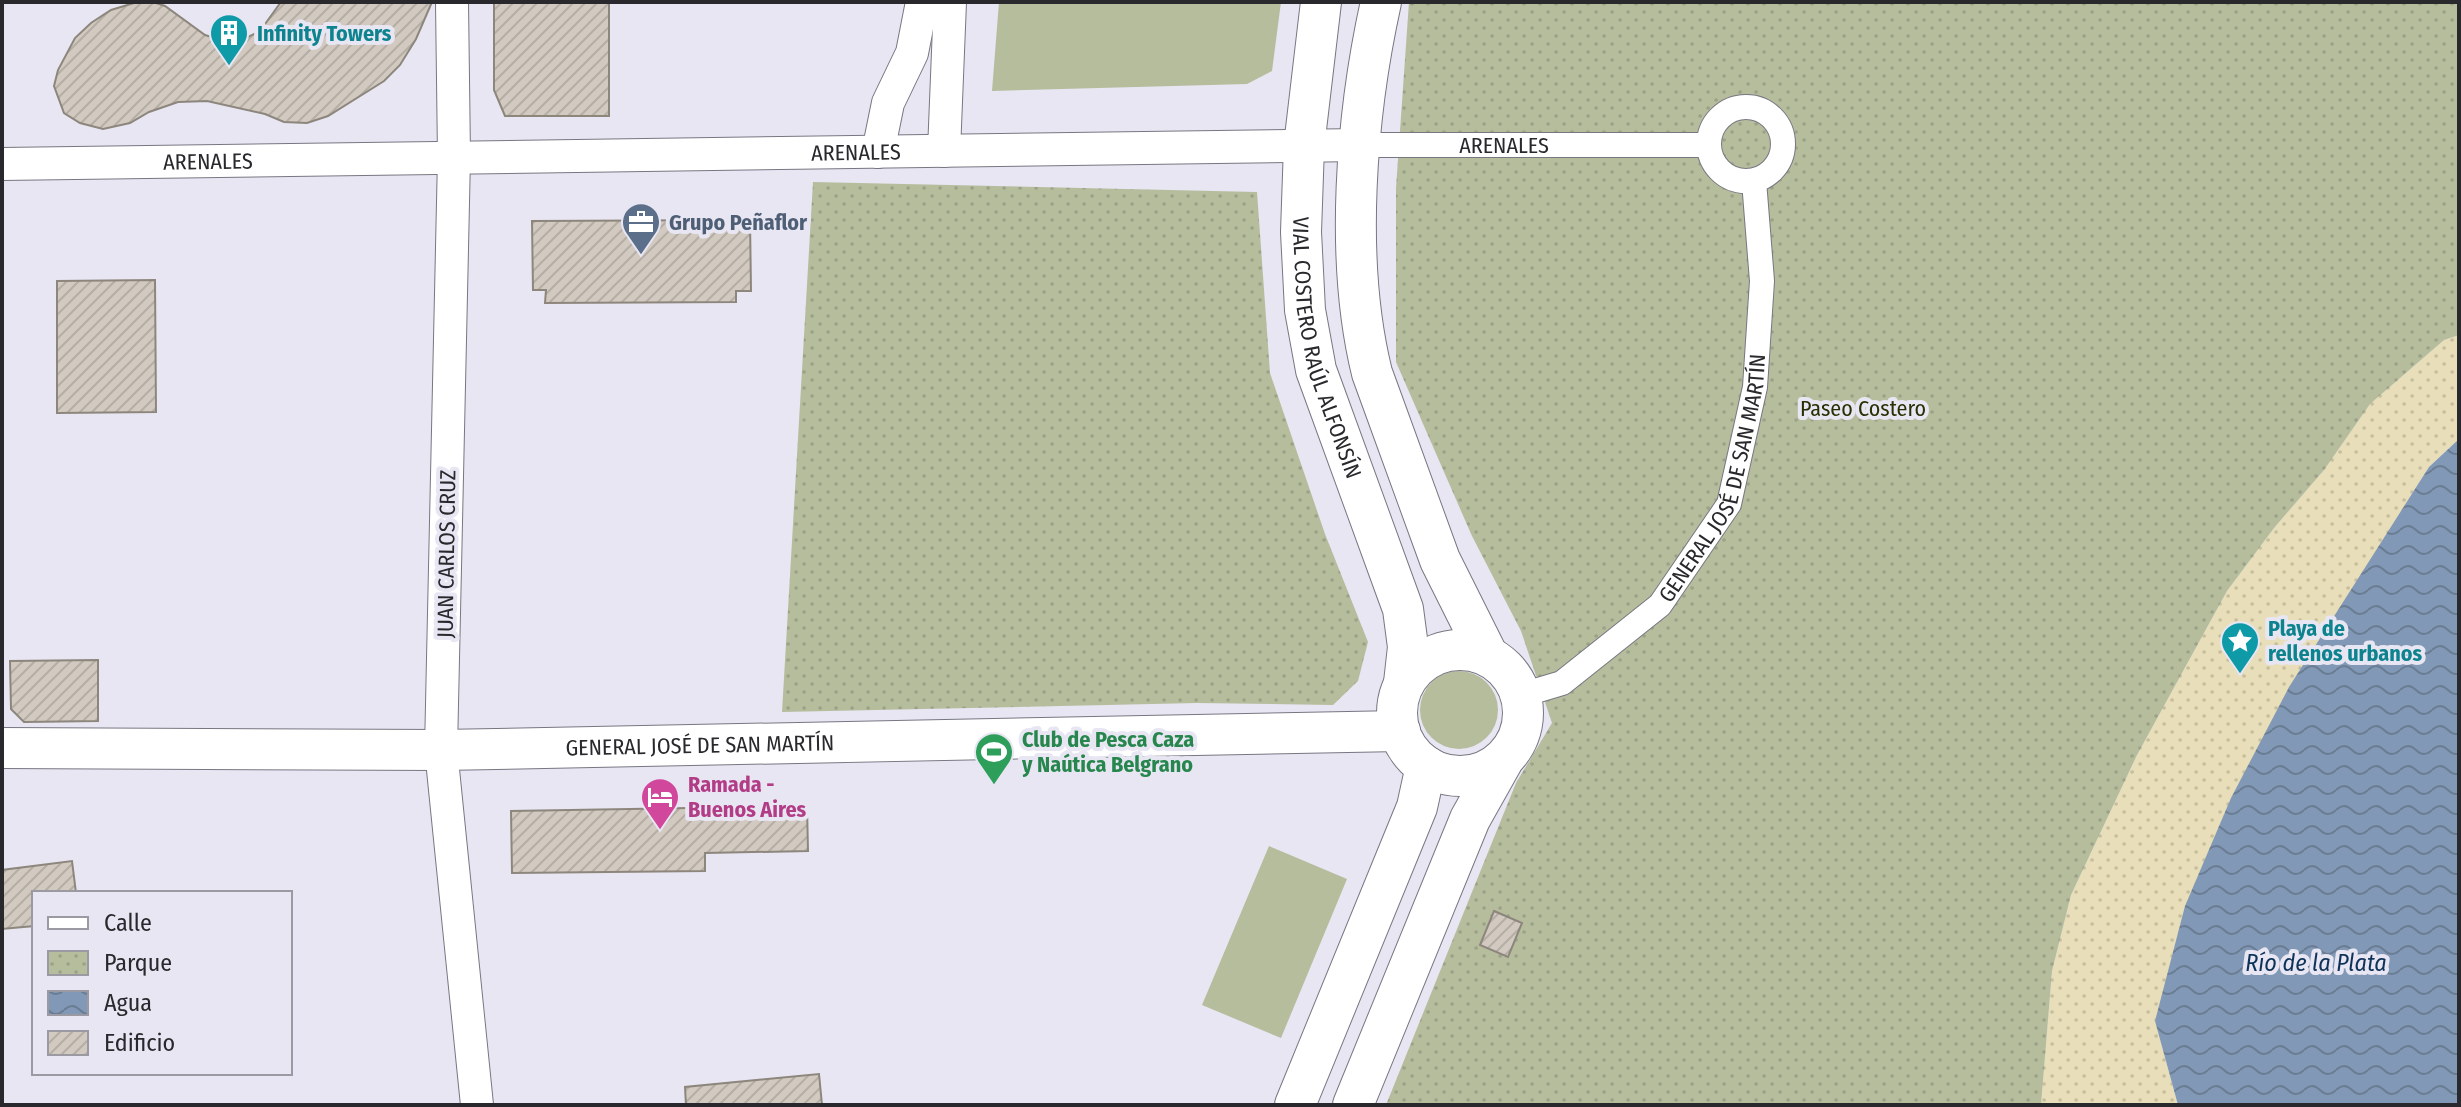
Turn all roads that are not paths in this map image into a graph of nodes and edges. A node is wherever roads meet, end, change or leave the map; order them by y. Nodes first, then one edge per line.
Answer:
1 (452, 2) edge
2 (922, 2) edge
3 (950, 2) edge
4 (1321, 2) edge
5 (1381, 2) edge
6 (1360, 145) junction
7 (1709, 145) junction
8 (1304, 146) junction
9 (944, 151) junction
10 (878, 152) junction
11 (454, 157) junction
12 (2, 164) edge
13 (1754, 181) junction
14 (1488, 656) junction
15 (1404, 683) junction
16 (1522, 695) junction
17 (1400, 731) junction
18 (2, 748) edge
19 (441, 750) junction
20 (1502, 762) junction
21 (1426, 766) junction
22 (477, 1105) edge
23 (1295, 1105) edge
24 (1353, 1105) edge

1 - 11 street, JUAN CARLOS CRUZ
2 - 10 street
3 - 9 street
4 - 8 street, VIAL COSTERO RAÚL ALFONSÍN
5 - 6 street, VIAL COSTERO RAÚL ALFONSÍN
6 - 7 street, ARENALES
6 - 8 street, ARENALES
6 - 14 street, VIAL COSTERO RAÚL ALFONSÍN
7 - 13 street
7 - 13 street
8 - 9 street, ARENALES
8 - 15 street, VIAL COSTERO RAÚL ALFONSÍN
9 - 10 street, ARENALES
10 - 11 street, ARENALES
11 - 12 street, ARENALES
11 - 19 street, JUAN CARLOS CRUZ
13 - 16 street, GENERAL JOSÉ DE SAN MARTÍN
14 - 15 street
14 - 16 street
15 - 17 street
16 - 20 street
17 - 19 street, GENERAL JOSÉ DE SAN MARTÍN
17 - 21 street
18 - 19 street, GENERAL JOSÉ DE SAN MARTÍN
19 - 22 street, JUAN CARLOS CRUZ
20 - 21 street
20 - 24 street
21 - 23 street

